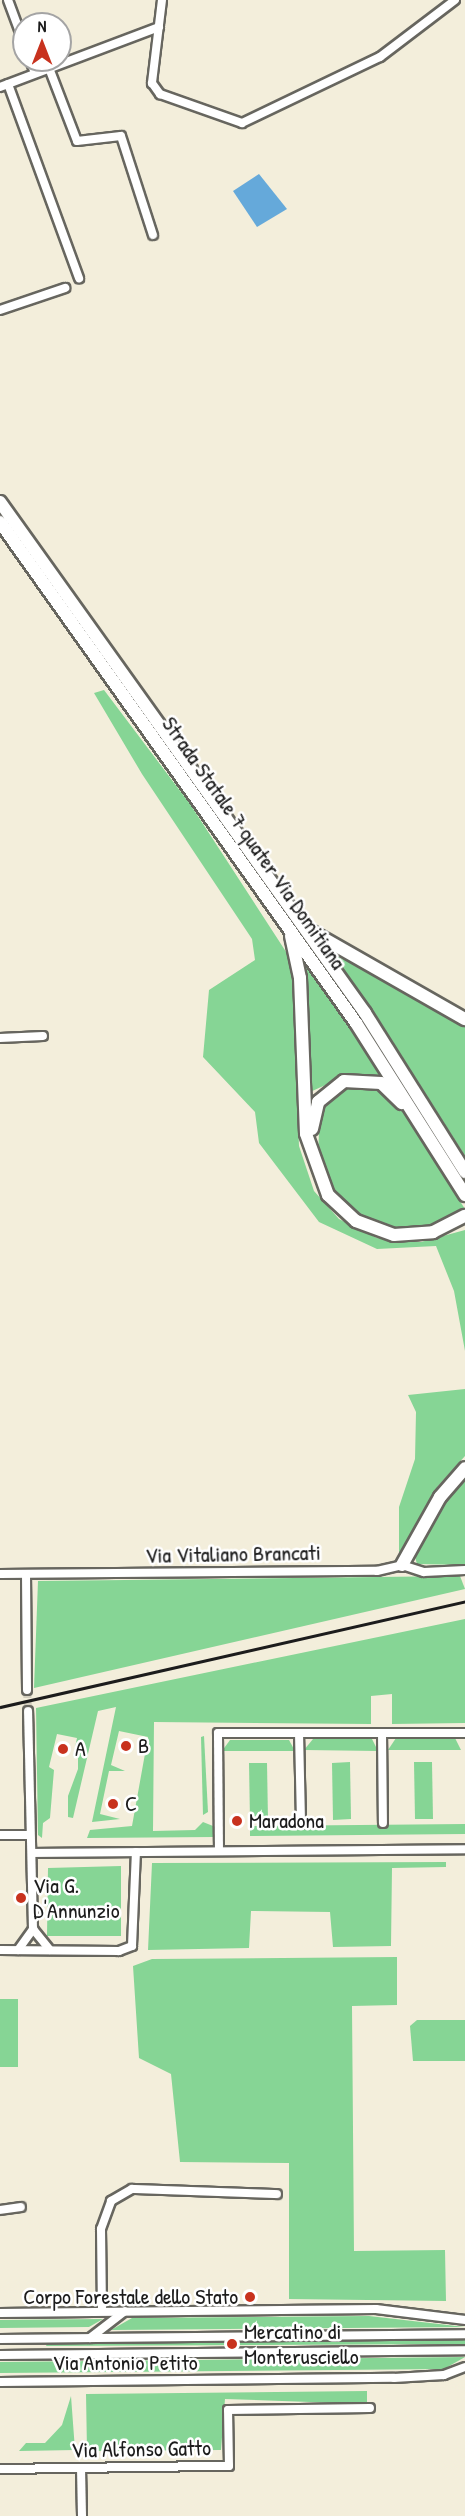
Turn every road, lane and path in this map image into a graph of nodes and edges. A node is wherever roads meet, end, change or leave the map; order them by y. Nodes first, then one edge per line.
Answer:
1 (162, 0) edge
2 (455, 0) edge
3 (159, 27) junction
4 (72, 59) edge
5 (50, 72) edge
6 (35, 73) edge
7 (4, 86) edge
8 (153, 235) dead end
9 (79, 278) dead end
10 (65, 288) dead end
11 (0, 310) edge
12 (0, 502) edge
13 (0, 522) edge
14 (295, 928) junction
15 (465, 1019) edge
16 (43, 1036) dead end
17 (0, 1038) edge
18 (417, 1114) junction
19 (310, 1151) junction
20 (465, 1172) edge
21 (465, 1195) edge
22 (465, 1216) edge
23 (465, 1468) edge
24 (402, 1565) junction
25 (465, 1570) edge
26 (0, 1574) edge
27 (26, 1574) junction
28 (27, 1690) tunnel mouth
29 (28, 1711) tunnel mouth
30 (300, 1733) junction
31 (382, 1733) junction
32 (465, 1733) edge
33 (383, 1823) dead end
34 (301, 1824) dead end
35 (0, 1835) edge
36 (28, 1835) junction
37 (465, 1849) edge
38 (219, 1851) junction
39 (136, 1852) junction
40 (33, 1853) junction
41 (33, 1929) junction
42 (0, 1950) edge
43 (18, 1950) junction
44 (51, 1951) junction
45 (277, 2194) dead end
46 (21, 2207) dead end
47 (0, 2210) edge
48 (102, 2311) junction
49 (125, 2311) junction
50 (0, 2313) edge
51 (465, 2320) edge
52 (465, 2334) edge
53 (90, 2338) junction
54 (0, 2339) edge
55 (34, 2339) junction
56 (465, 2350) edge
57 (0, 2355) edge
58 (34, 2355) junction
59 (465, 2367) edge
60 (0, 2382) edge
61 (370, 2408) dead end
62 (81, 2468) junction
63 (0, 2469) edge
64 (82, 2516) edge

1 - 3 street
2 - 3 street
3 - 4 street
5 - 8 street
6 - 7 street
7 - 9 street
10 - 11 street
12 - 14 highway, Strada Statale 7 quater Via Domitiana
13 - 14 highway, Strada Statale 7 quater Via Domitiana
14 - 15 highway
14 - 18 highway, Strada Statale 7 quater Via Domitiana
14 - 19 highway
14 - 20 highway, Strada Statale 7 quater Via Domitiana
16 - 17 street
18 - 19 highway
18 - 21 highway, Strada Statale 7 quater Via Domitiana
19 - 22 highway
23 - 24 highway
24 - 25 street, Via Vitaliano Brancati
24 - 27 street, Via Vitaliano Brancati
26 - 27 street, Via Vitaliano Brancati
27 - 28 street
29 - 36 street
30 - 31 street
30 - 34 street
30 - 38 street
31 - 32 street
31 - 33 street
35 - 36 street
36 - 40 street
37 - 38 street
38 - 39 street
39 - 40 street
39 - 44 street
40 - 41 street
41 - 43 street
41 - 44 street
42 - 43 street
43 - 44 street
45 - 48 street
46 - 47 street
48 - 49 street
48 - 50 street
49 - 51 street
49 - 53 street
52 - 53 street
53 - 55 street
54 - 55 street
55 - 58 street
56 - 58 street
57 - 58 street
59 - 60 street, Via Antonio Petito
61 - 62 street, Via Alfonso Gatto
62 - 63 street, Via Alfonso Gatto
62 - 64 street

